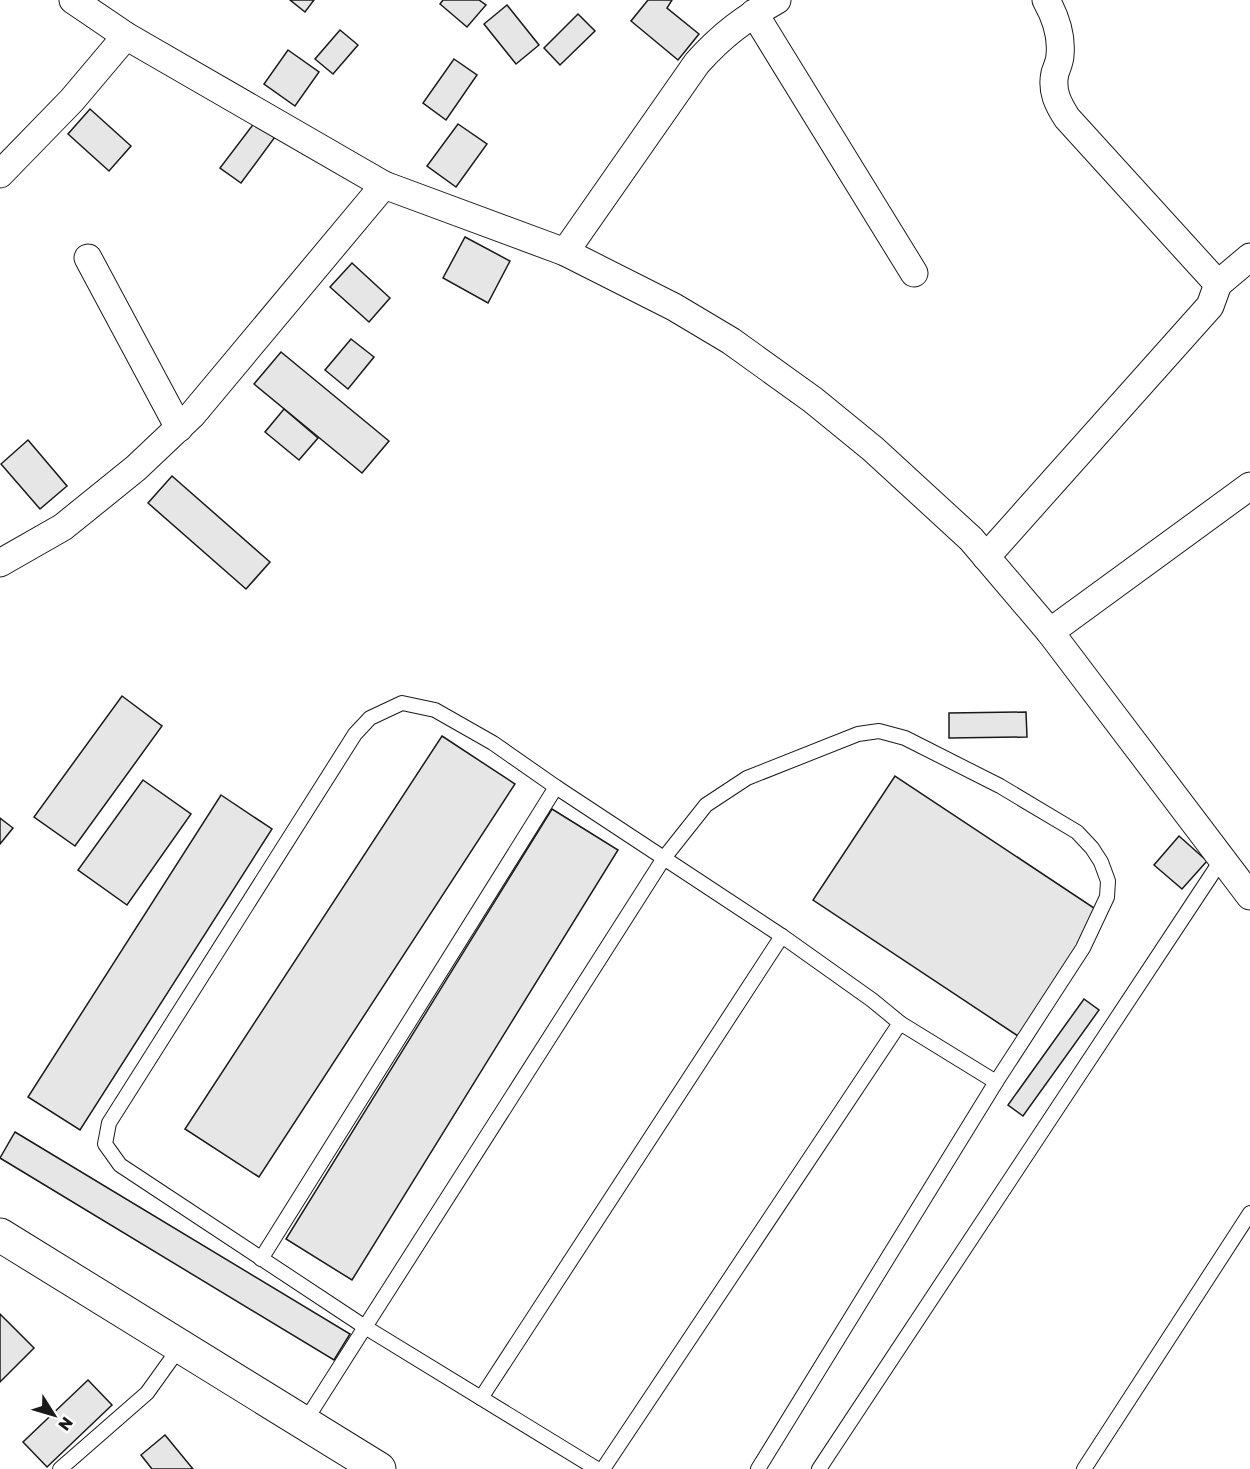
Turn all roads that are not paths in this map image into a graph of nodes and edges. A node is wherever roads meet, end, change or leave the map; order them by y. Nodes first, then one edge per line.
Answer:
1 (73, 0) edge
2 (1046, 0) edge
3 (766, 7) edge
4 (126, 36) junction
5 (0, 174) edge
6 (384, 185) junction
7 (566, 252) junction
8 (1250, 257) edge
9 (88, 258) dead end
10 (914, 273) dead end
11 (1218, 284) junction
12 (179, 428) junction
13 (1250, 486) edge
14 (986, 557) junction
15 (0, 563) edge
16 (1050, 632) junction
17 (556, 787) junction
18 (664, 858) junction
19 (1222, 859) junction
20 (1250, 896) edge
21 (782, 936) junction
22 (900, 1023) junction
23 (996, 1083) junction
24 (1250, 1213) edge
25 (0, 1235) edge
26 (261, 1259) junction
27 (365, 1327) junction
28 (180, 1347) junction
29 (481, 1398) junction
30 (304, 1423) junction
31 (360, 1465) edge
32 (60, 1469) edge
33 (597, 1469) edge
34 (603, 1469) edge
35 (758, 1469) edge
36 (819, 1469) edge
37 (1084, 1469) edge

1 - 4 street
2 - 11 street
3 - 7 street
3 - 10 street
4 - 5 street
4 - 6 street
6 - 7 street
6 - 12 street
7 - 14 street
8 - 11 street
9 - 12 street
11 - 14 street
12 - 15 street
13 - 16 street
14 - 16 street
16 - 19 street
17 - 18 lane
17 - 26 lane
17 - 26 lane
18 - 21 lane
18 - 23 lane
18 - 27 lane
19 - 20 street
19 - 36 lane
21 - 22 lane
21 - 29 lane
22 - 23 lane
22 - 34 lane
23 - 35 lane
24 - 37 lane
25 - 28 main road
26 - 27 lane
27 - 29 lane
27 - 30 lane
28 - 30 main road
28 - 32 lane
29 - 33 lane
30 - 31 main road

